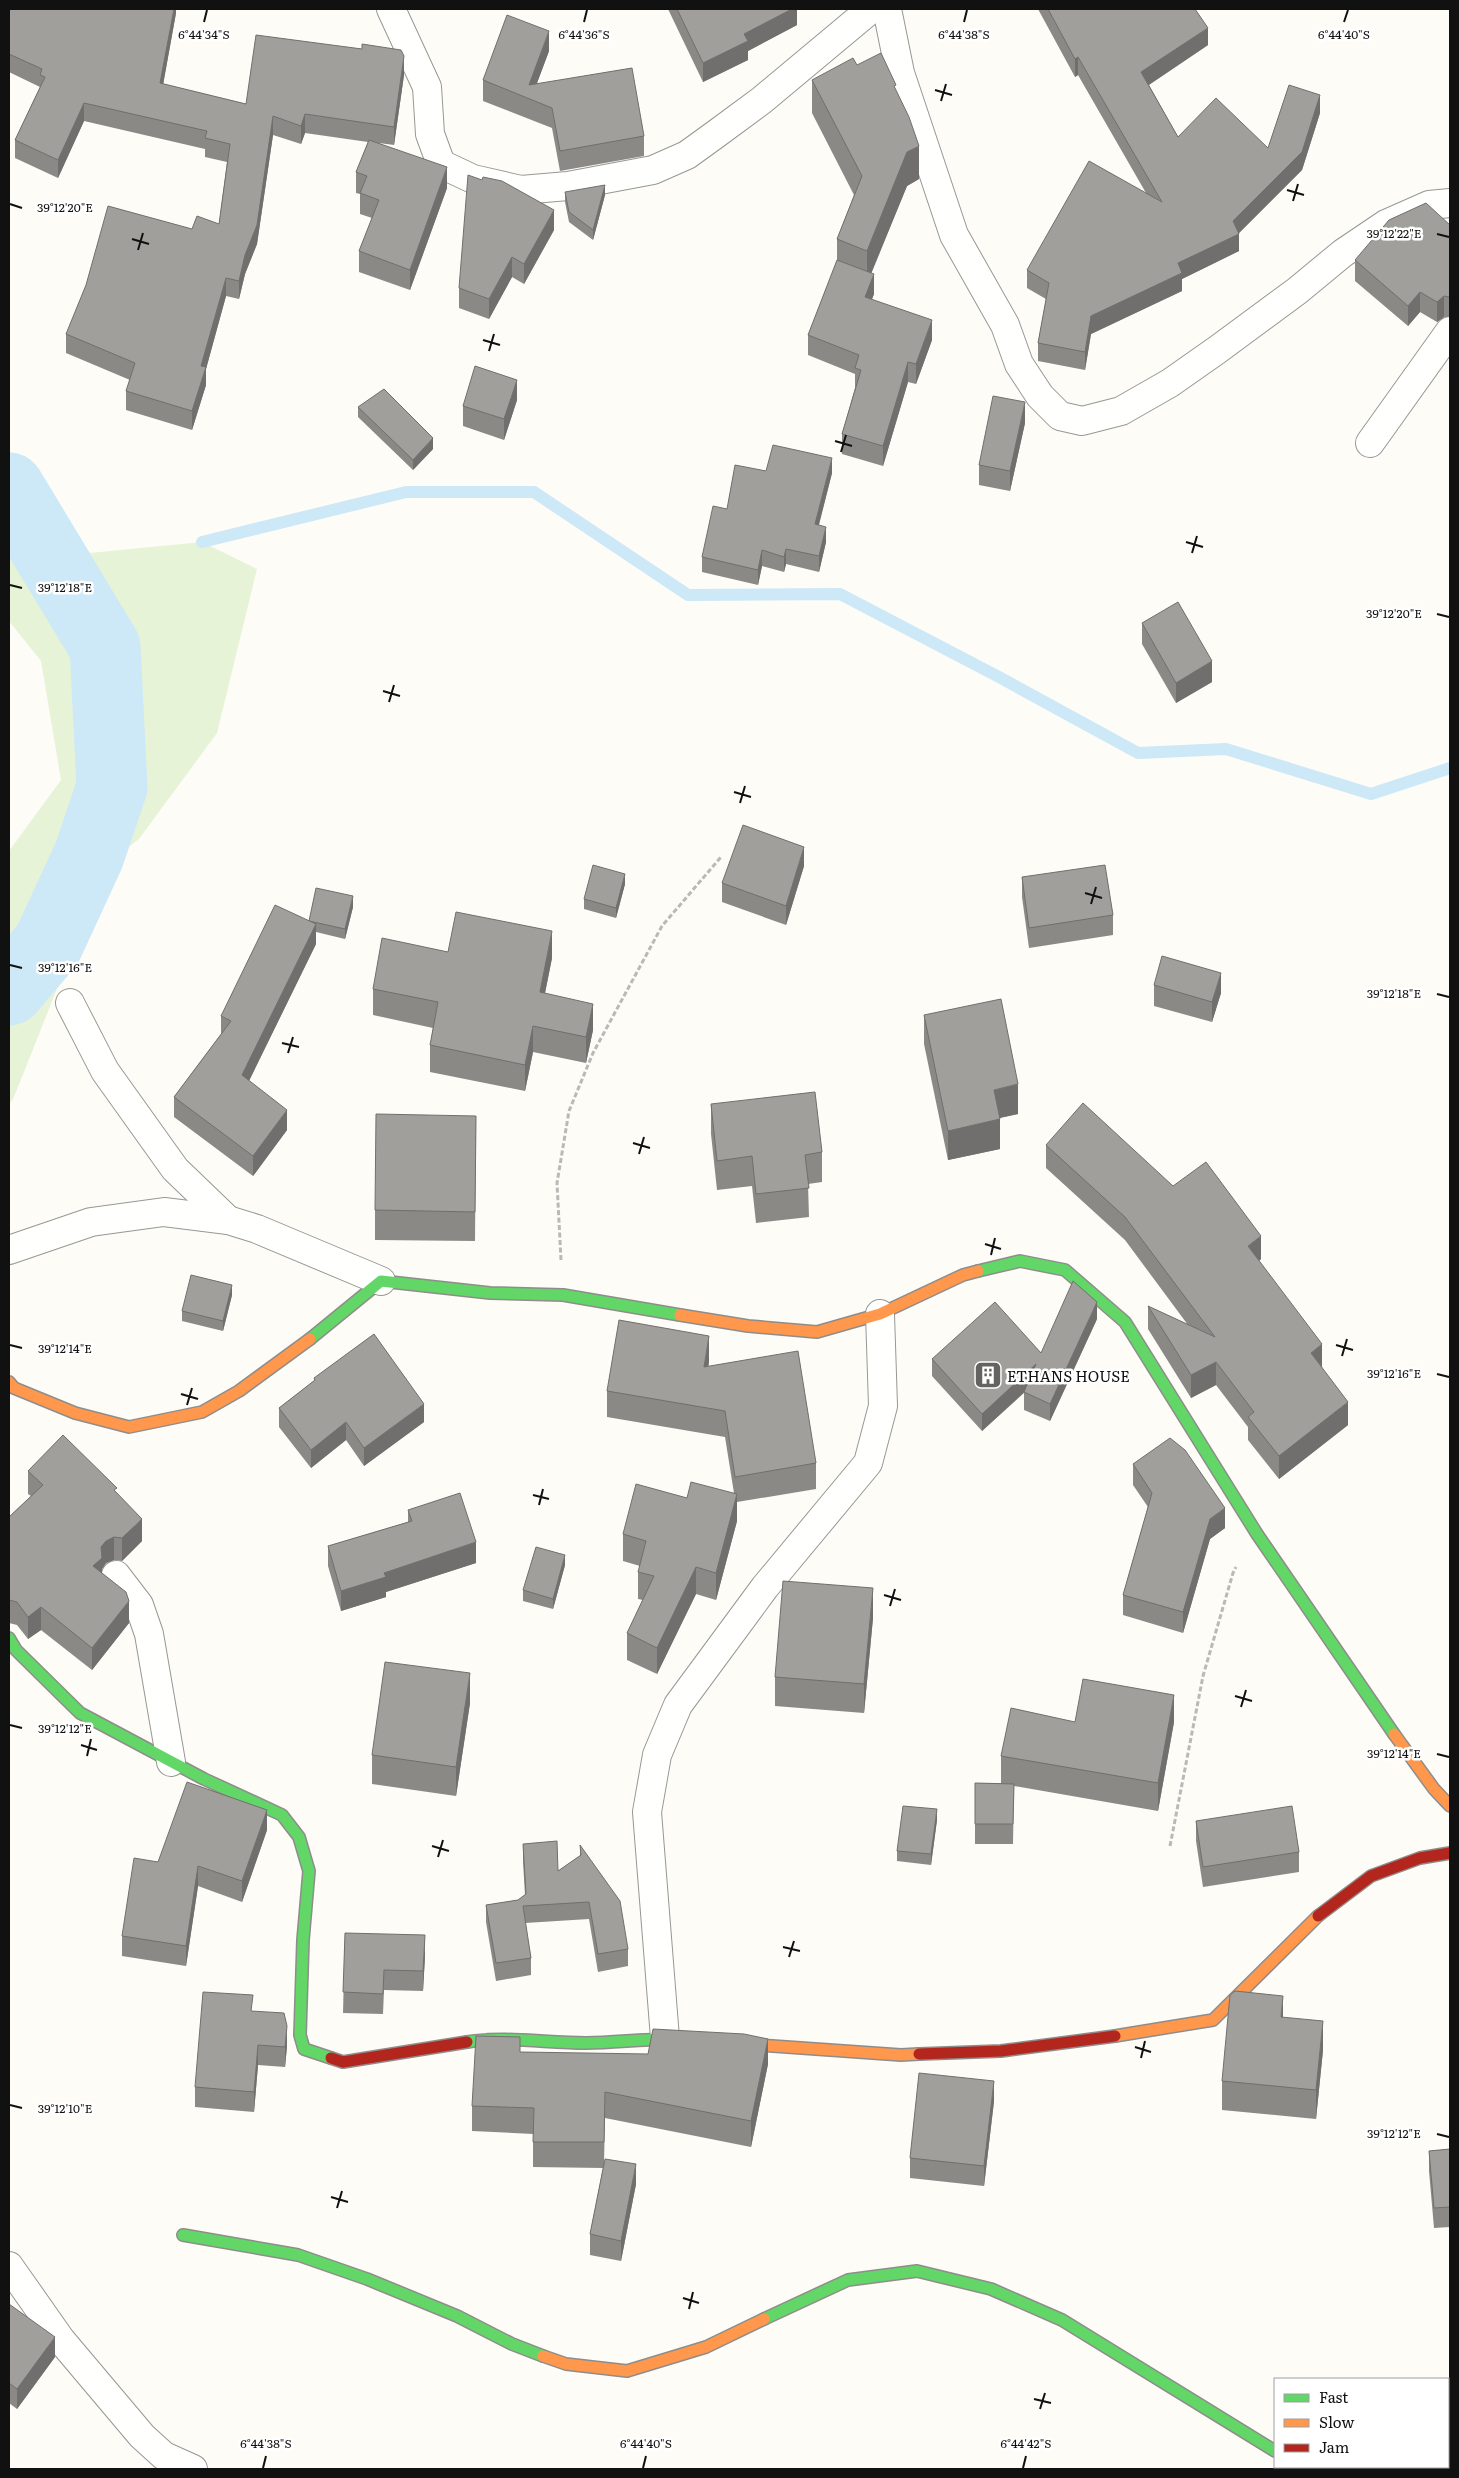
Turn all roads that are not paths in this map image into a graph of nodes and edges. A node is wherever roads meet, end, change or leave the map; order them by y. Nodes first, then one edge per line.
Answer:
1 (391, 9) edge
2 (871, 9) edge
3 (887, 9) edge
4 (1450, 202) edge
5 (1450, 331) edge
6 (1370, 443) dead end
7 (70, 1003) dead end
8 (228, 1220) junction
9 (9, 1250) edge
10 (380, 1281) junction
11 (880, 1314) junction
12 (9, 1382) edge
13 (116, 1575) dead end
14 (11, 1648) edge
15 (171, 1762) junction
16 (1450, 1806) edge
17 (1450, 1853) edge
18 (664, 2038) junction
19 (703, 2041) edge
20 (722, 2043) edge
21 (183, 2235) dead end
22 (9, 2266) edge
23 (1274, 2450) edge
24 (193, 2469) edge

1 - 2 street
3 - 4 street
5 - 6 street
7 - 8 street
8 - 9 street
8 - 10 street
10 - 11 street
10 - 12 street
11 - 16 street
11 - 18 street
13 - 15 street
14 - 15 street
15 - 18 street
17 - 20 street
18 - 19 street
21 - 23 street
22 - 24 street

